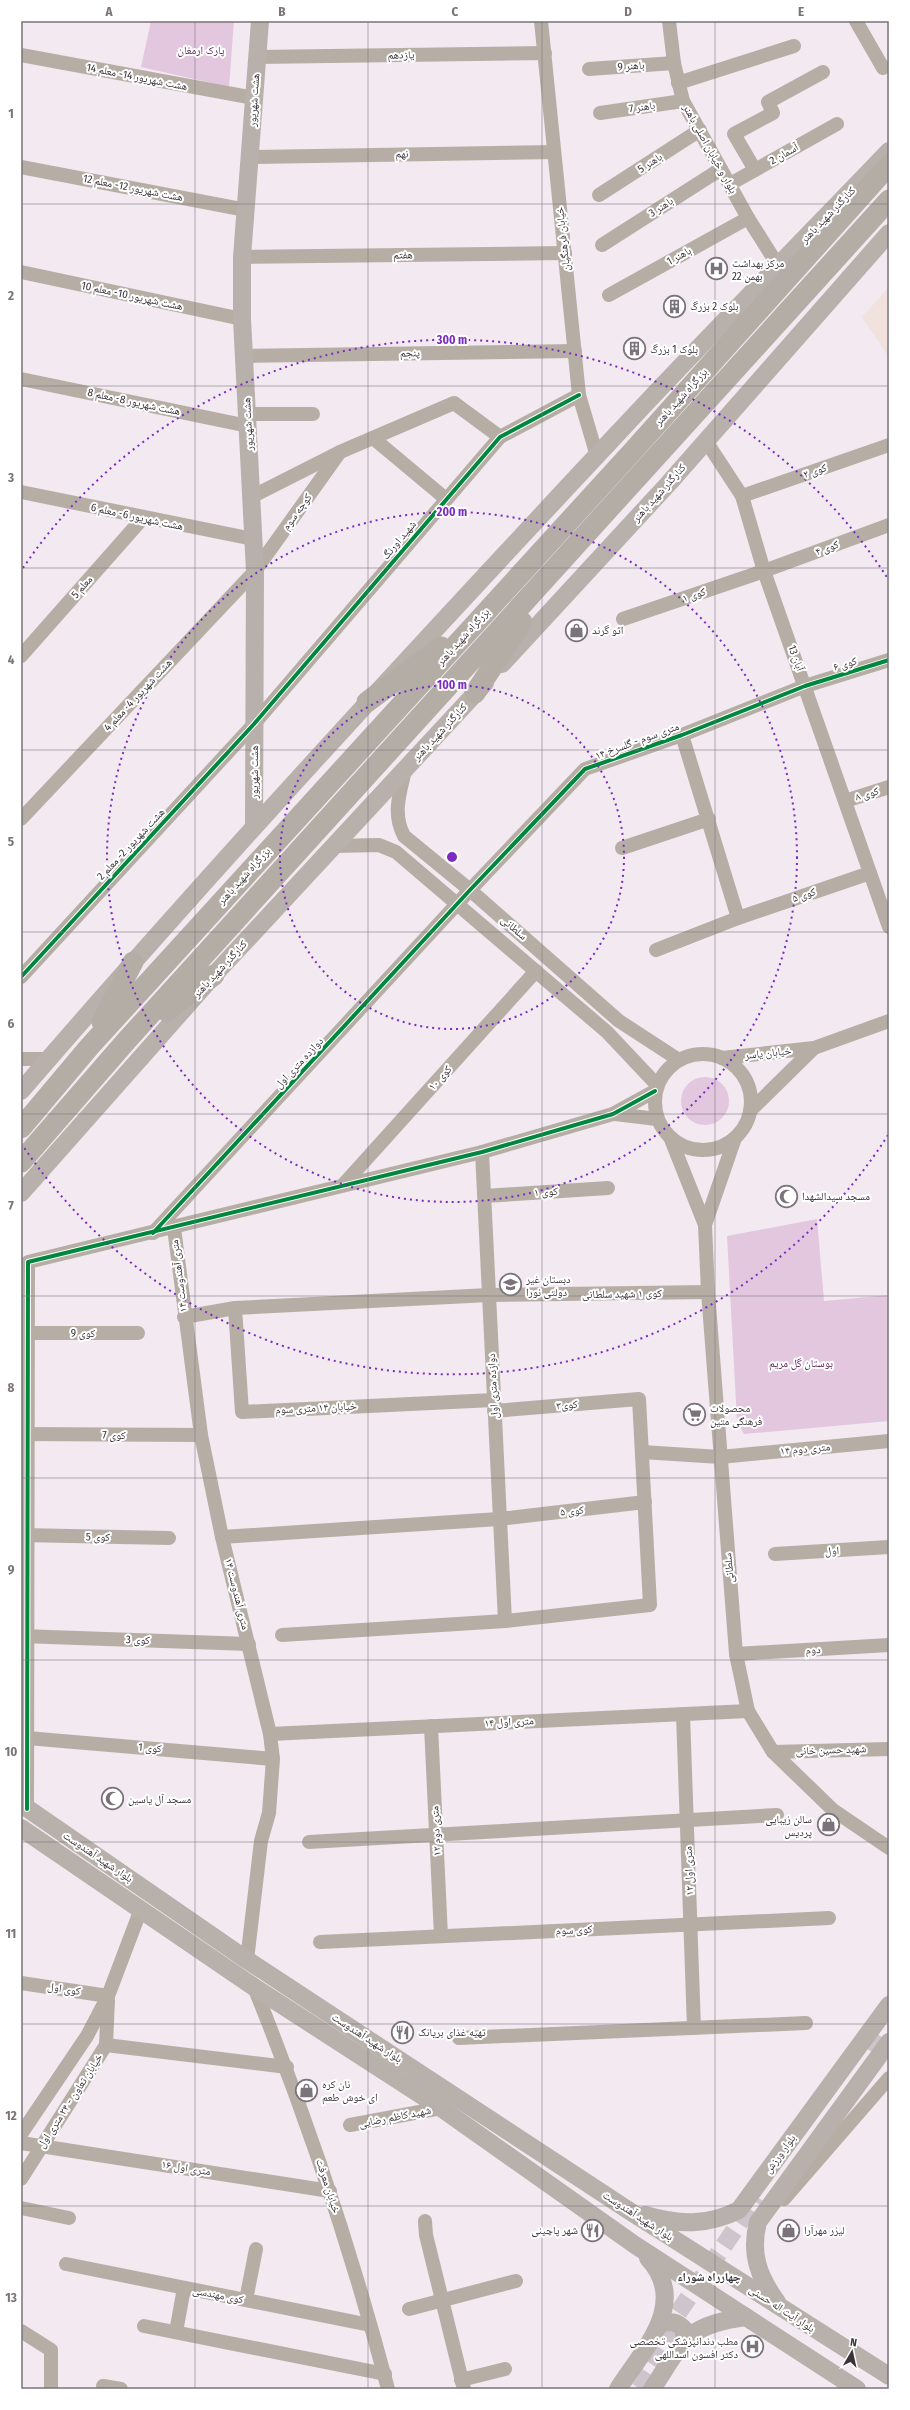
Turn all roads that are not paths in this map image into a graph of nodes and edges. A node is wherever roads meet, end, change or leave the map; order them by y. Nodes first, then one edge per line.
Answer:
1 (260, 21) edge
2 (541, 21) edge
3 (669, 21) edge
4 (856, 21) edge
5 (794, 46) dead end
6 (544, 53) junction
7 (21, 55) edge
8 (257, 57) junction
9 (674, 63) junction
10 (588, 68) dead end
11 (883, 68) dead end
12 (823, 72) dead end
13 (678, 83) junction
14 (254, 98) junction
15 (683, 101) junction
16 (600, 113) dead end
17 (837, 124) dead end
18 (700, 130) junction
19 (889, 151) edge
20 (554, 152) junction
21 (250, 157) junction
22 (889, 165) edge
23 (21, 167) edge
24 (721, 169) junction
25 (755, 170) junction
26 (730, 184) junction
27 (599, 195) dead end
28 (889, 200) edge
29 (246, 210) junction
30 (748, 218) junction
31 (889, 233) edge
32 (602, 245) dead end
33 (565, 253) junction
34 (242, 257) junction
35 (779, 266) junction
36 (21, 272) edge
37 (609, 295) dead end
38 (242, 319) junction
39 (575, 351) junction
40 (244, 356) junction
41 (21, 379) edge
42 (579, 395) junction
43 (312, 414) dead end
44 (247, 420) junction
45 (500, 437) junction
46 (373, 438) junction
47 (706, 441) junction
48 (889, 445) edge
49 (340, 452) junction
50 (597, 456) junction
51 (21, 492) edge
52 (742, 496) junction
53 (251, 497) junction
54 (446, 499) junction
55 (142, 519) junction
56 (889, 525) edge
57 (253, 540) junction
58 (555, 570) junction
59 (255, 571) junction
60 (764, 571) junction
61 (480, 618) junction
62 (623, 619) dead end
63 (21, 656) edge
64 (889, 660) edge
65 (805, 686) junction
66 (475, 693) junction
67 (367, 702) junction
68 (254, 724) junction
69 (682, 735) junction
70 (405, 770) junction
71 (889, 787) edge
72 (845, 800) junction
73 (21, 819) edge
74 (709, 819) junction
75 (254, 827) junction
76 (335, 846) junction
77 (622, 848) dead end
78 (870, 873) junction
79 (470, 890) junction
80 (458, 904) junction
81 (886, 911) edge
82 (738, 918) junction
83 (889, 927) edge
84 (656, 950) dead end
85 (133, 962) junction
86 (536, 971) junction
87 (214, 976) junction
88 (21, 977) edge
89 (889, 1020) edge
90 (127, 1040) junction
91 (90, 1046) junction
92 (814, 1048) junction
93 (722, 1058) junction
94 (21, 1059) edge
95 (49, 1059) junction
96 (679, 1060) junction
97 (656, 1088) junction
98 (21, 1091) edge
99 (750, 1111) junction
100 (613, 1114) junction
101 (657, 1119) junction
102 (21, 1128) edge
103 (670, 1137) junction
104 (735, 1138) junction
105 (482, 1152) junction
106 (21, 1162) edge
107 (343, 1185) junction
108 (608, 1188) dead end
109 (21, 1193) edge
110 (485, 1196) junction
111 (705, 1225) junction
112 (174, 1228) junction
113 (153, 1233) junction
114 (708, 1292) junction
115 (489, 1296) junction
116 (235, 1308) junction
117 (184, 1317) junction
118 (24, 1333) edge
119 (138, 1333) dead end
120 (494, 1405) junction
121 (24, 1434) edge
122 (201, 1435) junction
123 (889, 1441) edge
124 (642, 1452) junction
125 (720, 1457) junction
126 (645, 1502) junction
127 (499, 1519) junction
128 (24, 1535) edge
129 (168, 1538) dead end
130 (222, 1538) junction
131 (889, 1547) edge
132 (775, 1554) dead end
133 (505, 1621) junction
134 (282, 1635) dead end
135 (24, 1636) edge
136 (249, 1644) junction
137 (889, 1645) edge
138 (736, 1654) junction
139 (748, 1711) junction
140 (683, 1714) junction
141 (430, 1726) junction
142 (270, 1734) junction
143 (27, 1738) junction
144 (889, 1749) edge
145 (773, 1752) junction
146 (273, 1759) junction
147 (24, 1806) edge
148 (777, 1815) dead end
149 (687, 1820) junction
150 (21, 1828) edge
151 (436, 1835) junction
152 (309, 1842) dead end
153 (889, 1848) edge
154 (141, 1910) junction
155 (829, 1918) dead end
156 (691, 1925) junction
157 (441, 1936) junction
158 (320, 1942) dead end
159 (248, 1960) junction
160 (21, 1983) edge
161 (254, 1986) junction
162 (108, 1996) junction
163 (889, 2005) edge
164 (806, 2023) dead end
165 (694, 2028) junction
166 (459, 2038) dead end
167 (889, 2042) tunnel mouth
168 (106, 2045) junction
169 (287, 2067) junction
170 (889, 2078) edge
171 (441, 2108) junction
172 (350, 2125) dead end
173 (21, 2134) edge
174 (21, 2143) edge
175 (41, 2145) junction
176 (21, 2178) edge
177 (330, 2191) junction
178 (774, 2200) junction
179 (21, 2208) edge
180 (628, 2210) junction
181 (739, 2210) junction
182 (69, 2218) dead end
183 (425, 2221) dead end
184 (758, 2222) junction
185 (635, 2245) junction
186 (256, 2249) dead end
187 (695, 2253) junction
188 (66, 2264) dead end
189 (716, 2266) joint
190 (680, 2275) junction
191 (737, 2280) junction
192 (516, 2281) dead end
193 (184, 2288) junction
194 (246, 2300) junction
195 (442, 2301) junction
196 (722, 2302) junction
197 (409, 2309) dead end
198 (782, 2309) junction
199 (746, 2317) junction
200 (660, 2324) junction
201 (370, 2325) junction
202 (144, 2326) dead end
203 (21, 2331) edge
204 (176, 2332) junction
205 (684, 2340) junction
206 (505, 2369) dead end
207 (385, 2374) junction
208 (889, 2376) edge
209 (463, 2384) edge
210 (103, 2386) dead end
211 (51, 2389) edge
212 (121, 2389) edge
213 (388, 2389) edge
214 (618, 2389) edge
215 (652, 2389) edge
216 (857, 2389) edge

1 - 8 main road, هشت شهریور
2 - 6 street, خیابان فرهنگیان
3 - 9 street, بلوار و خیابان اصلی باهنر
4 - 11 street
5 - 13 street
6 - 8 street, یازدهم
6 - 20 street, خیابان فرهنگیان
7 - 14 street, هشت شهریور 14- معلم 14
8 - 14 main road, هشت شهریور
9 - 10 street, باهنر 9
9 - 13 street, بلوار و خیابان اصلی باهنر
12 - 25 street
13 - 15 street, بلوار و خیابان اصلی باهنر
14 - 21 main road, هشت شهریور
15 - 16 street, باهنر 7
15 - 18 street, بلوار و خیابان اصلی باهنر
17 - 25 street, آسمان 2
18 - 24 street, بلوار و خیابان اصلی باهنر
18 - 27 street, باهنر 5
19 - 35 main road, کنارگذر شهید باهنر
20 - 21 street, نهم
20 - 33 street, خیابان فرهنگیان
21 - 29 main road, هشت شهریور
22 - 61 highway, بزرگراه شهید باهنر
23 - 29 street, هشت شهریور 12- معلم 12
24 - 26 street, بلوار و خیابان اصلی باهنر
24 - 32 street, باهنر 3
25 - 26 street, آسمان 2
26 - 30 street, بلوار و خیابان اصلی باهنر
28 - 58 highway, بزرگراه شهید باهنر
29 - 34 main road, هشت شهریور
30 - 35 street, بلوار و خیابان اصلی باهنر
30 - 37 street, باهنر 1
31 - 47 main road, کنارگذر شهید باهنر
33 - 34 street, هفتم
33 - 39 street, خیابان فرهنگیان
34 - 38 main road, هشت شهریور
35 - 50 main road, کنارگذر شهید باهنر
36 - 38 street, هشت شهریور 10- معلم 10
38 - 40 main road, هشت شهریور
39 - 40 street, پنجم
39 - 42 street, خیابان فرهنگیان
40 - 44 main road, هشت شهریور
41 - 44 street, هشت شهریور 8- معلم 8
42 - 45 street, شهید اورنگ
42 - 50 street, خیابان فرهنگیان
43 - 44 street, هشت شهریور 8- معلم 8
44 - 53 main road, هشت شهریور
45 - 46 street
45 - 54 street, شهید اورنگ
46 - 49 street
46 - 54 street
47 - 52 street, 13 آبان
47 - 66 main road, کنارگذر شهید باهنر
48 - 52 street, کوی ۲
49 - 53 street
49 - 59 street, کوچه سوم
50 - 67 main road, کنارگذر شهید باهنر
51 - 55 street, هشت شهریور 6- معلم 6
52 - 60 street, 13 آبان
53 - 57 main road, هشت شهریور
54 - 68 street, شهید اورنگ
55 - 57 street, هشت شهریور 6- معلم 6
55 - 63 street, معلم 5
56 - 60 street, کوی ۴
57 - 59 main road, هشت شهریور
58 - 66 highway
58 - 90 highway, بزرگراه شهید باهنر
59 - 68 main road, هشت شهریور
59 - 73 street, هشت شهریور 4- معلم 4
60 - 62 street, کوی ۱
60 - 65 street, 13 آبان
61 - 67 highway
61 - 91 highway, بزرگراه شهید باهنر
64 - 65 street, کوی ۶
65 - 69 street, ۱۴ متری سوم - گلسرخ
65 - 72 street, 13 آبان
66 - 70 main road, کنارگذر شهید باهنر
67 - 75 main road, کنارگذر شهید باهنر
68 - 75 main road, هشت شهریور
68 - 88 street, هشت شهریور 2- معلم 2
69 - 74 street
69 - 79 street, ۱۴ متری سوم - گلسرخ
70 - 76 main road, کنارگذر شهید باهنر
70 - 79 street, سلطانی
71 - 72 street, کوی ۸
72 - 78 street, 13 آبان
74 - 77 street
74 - 82 street
75 - 85 main road, کنارگذر شهید باهنر
76 - 80 street, سلطانی
76 - 87 main road, کنارگذر شهید باهنر
78 - 81 street, 13 آبان
78 - 82 street, کوی ۵
79 - 80 street, ۱۴ متری سوم - گلسرخ
79 - 96 street, سلطانی
80 - 86 street, سلطانی
80 - 113 street, دوازده متری اول
81 - 83 street, 13 آبان
82 - 84 street, کوی ۵
85 - 91 highway
85 - 95 main road, کنارگذر شهید باهنر
86 - 97 street, سلطانی
86 - 107 street, کوی ۱۰
87 - 90 highway
87 - 109 main road, کنارگذر شهید باهنر
89 - 92 street, خیابان یاسر
90 - 106 highway, بزرگراه شهید باهنر
91 - 102 highway, بزرگراه شهید باهنر
92 - 93 street, خیابان یاسر
92 - 99 street, خیابان یاسر
93 - 96 street
93 - 99 street
94 - 95 street
95 - 98 main road, کنارگذر شهید باهنر
96 - 97 street
97 - 100 street
97 - 101 street
99 - 104 street
100 - 101 street
100 - 105 street
101 - 103 street
103 - 104 street
103 - 111 street
104 - 111 street
105 - 107 street
105 - 110 street, دوازده متری اول
107 - 112 street
108 - 110 street, کوی ۱
110 - 115 street, دوازده متری اول
111 - 114 street, سلطانی
112 - 113 street
112 - 117 street, ۱۴ متری آهندوست
113 - 118 street
114 - 115 street, کوی ۱ شهید سلطانی
114 - 125 street, سلطانی
115 - 116 street, کوی ۱ شهید سلطانی
115 - 120 street, دوازده متری اول
116 - 117 street, کوی ۱ شهید سلطانی
116 - 120 street, خیابان ۱۴ متری سوم
117 - 122 street, ۱۴ متری آهندوست
118 - 119 street, کوی 9
118 - 121 street
120 - 124 street, کوی۳
120 - 127 street, دوازده متری اول
121 - 122 street, کوی 7
121 - 128 street
122 - 130 street, ۱۴ متری آهندوست
123 - 125 street, ۱۴ متری دوم
124 - 125 street, ۱۴ متری دوم
124 - 126 street
125 - 138 street, سلطانی
126 - 127 street, کوی ۵
126 - 133 street
127 - 130 street, کوی ۵
127 - 133 street, دوازده متری اول
128 - 129 street, کوی 5
128 - 135 street
130 - 136 street, ۱۴ متری آهندوست
131 - 132 street, اول
133 - 134 street
135 - 136 street, کوی 3
135 - 143 street
136 - 142 street, ۱۴ متری آهندوست
137 - 138 street, دوم
138 - 139 street, سلطانی
139 - 140 street, ۱۴ متری اول
139 - 145 street, سلطانی
140 - 141 street, ۱۴ متری اول
140 - 149 street, ۱۲ متری اول
141 - 142 street, ۱۴ متری اول
141 - 151 street, ۱۲ متری دوم
142 - 146 street, ۱۴ متری آهندوست
143 - 146 street, کوی 1
143 - 147 street
144 - 145 street, شهید حسین خانی
145 - 153 street, سلطانی
146 - 159 street, ۱۴ متری آهندوست
147 - 159 main road, بلوار شهید آهندوست
148 - 149 street
149 - 151 street
149 - 156 street, ۱۲ متری اول
150 - 154 main road, بلوار شهید آهندوست
151 - 152 street
151 - 157 street, ۱۲ متری دوم
154 - 161 main road, بلوار شهید آهندوست
154 - 162 street, خیابان تعاون - ۲۴ متری اول
155 - 156 street, کوی سوم
156 - 157 street, کوی سوم
156 - 165 street, ۱۲ متری اول
157 - 158 street, کوی سوم
159 - 180 main road, بلوار شهید آهندوست
160 - 162 street, کوی اول
161 - 169 street, خیابان معرفت
161 - 171 main road, بلوار شهید آهندوست
162 - 168 street, خیابان تعاون - ۲۴ متری اول
162 - 173 street, خیابان تعاون - ۲۴ متری اول
163 - 181 main road, بلوار ورزش
164 - 165 street
165 - 166 street
167 - 178 main road, بلوار ورزش
168 - 169 street
168 - 175 street, خیابان تعاون - ۲۴ متری اول
169 - 177 street, خیابان معرفت
170 - 178 street
171 - 172 street, شهید کاظم رضایی
171 - 185 main road, بلوار شهید آهندوست
174 - 175 street, ۱۶ متری اول
175 - 176 street, خیابان تعاون - ۲۴ متری اول
175 - 177 street, ۱۶ متری اول
177 - 201 street, خیابان معرفت
178 - 184 main road, بلوار ورزش
179 - 182 street
180 - 181 main road, بلوار ورزش
180 - 187 main road, بلوار شهید آهندوست
181 - 184 main road
183 - 195 street
184 - 198 main road, بلوار ورزش
185 - 190 main road, بلوار شهید آهندوست
185 - 200 main road
186 - 194 street
187 - 189 main road, بلوار شهید آهندوست
187 - 190 main road
188 - 193 street, کوی مهندسی
189 - 191 main road, بلوار آیت اله حسنی
190 - 196 main road, بلوار شهید آهندوست
191 - 196 main road
191 - 198 main road, بلوار آیت اله حسنی
192 - 195 street
193 - 194 street, کوی مهندسی
193 - 204 street
194 - 201 street, کوی مهندسی
195 - 197 street
195 - 209 street
196 - 199 main road
198 - 208 main road, بلوار آیت اله حسنی
199 - 205 main road
199 - 216 main road
200 - 205 main road
200 - 214 main road
201 - 207 street, خیابان معرفت
202 - 204 street
203 - 211 street
204 - 207 street
205 - 215 main road
206 - 209 street
207 - 213 street, خیابان معرفت
210 - 212 street

